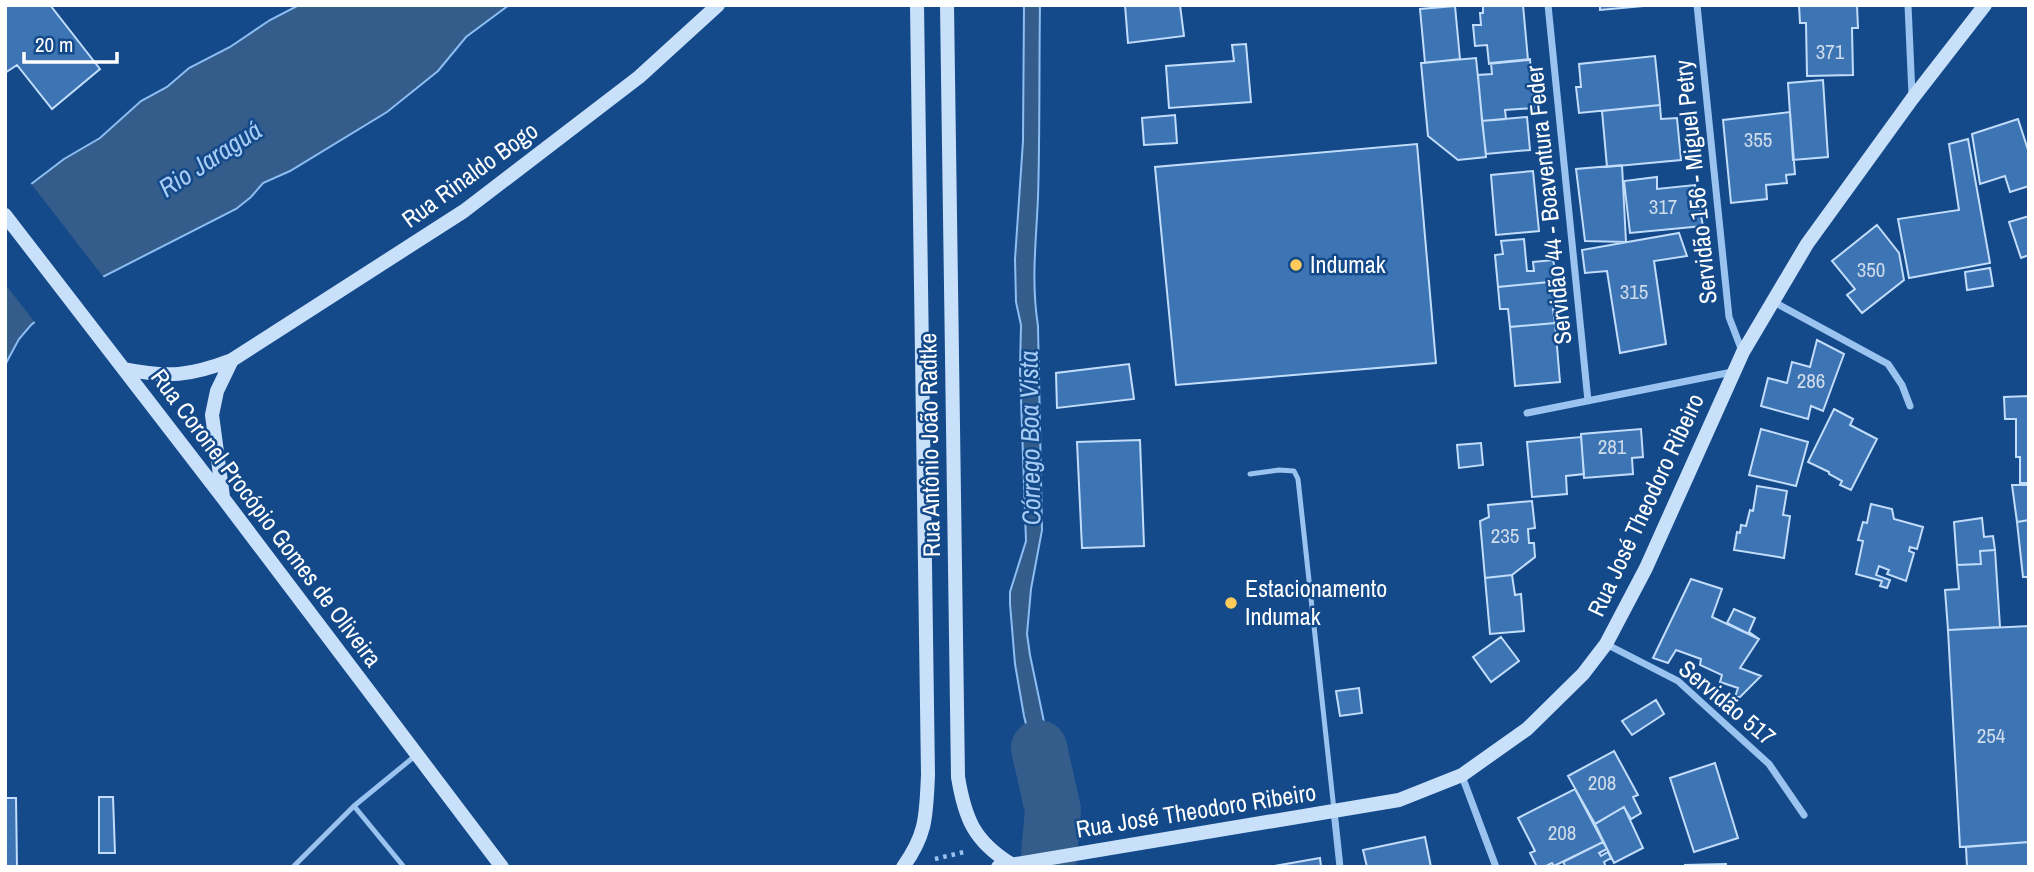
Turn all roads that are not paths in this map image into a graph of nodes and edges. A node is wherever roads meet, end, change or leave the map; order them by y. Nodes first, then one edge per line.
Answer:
1 (718, 5) edge
2 (917, 5) edge
3 (947, 5) edge
4 (1548, 5) edge
5 (1697, 5) edge
6 (1908, 5) edge
7 (1985, 5) edge
8 (1912, 99) junction
9 (5, 215) edge
10 (1771, 301) junction
11 (1743, 352) junction
12 (232, 360) junction
13 (124, 369) junction
14 (1733, 372) junction
15 (1588, 401) junction
16 (1910, 406) dead end
17 (1527, 413) dead end
18 (1250, 474) dead end
19 (223, 498) junction
20 (1606, 644) junction
21 (417, 755) junction
22 (1462, 775) junction
23 (354, 806) junction
24 (1334, 811) junction
25 (1804, 815) dead end
26 (489, 848) junction
27 (1011, 864) edge
28 (903, 866) edge
29 (293, 867) edge
30 (404, 867) edge
31 (502, 867) edge
32 (511, 867) edge
33 (1340, 867) edge
34 (1496, 867) edge

1 - 12 main road, Rua Rinaldo Bogo
2 - 28 main road, Rua Antônio João Radtke
3 - 27 main road, Rua Antônio João Radtke
4 - 15 street, Servidão 44 - Boaventura Feder
5 - 11 street, Servidão 156 - Miguel Petry
6 - 8 street
7 - 8 main road, Rua José Theodoro Ribeiro
8 - 10 main road, Rua José Theodoro Ribeiro
9 - 13 main road, Rua Coronel Procópio Gomes de Oliveira
10 - 11 main road, Rua José Theodoro Ribeiro
10 - 16 street
11 - 14 main road, Rua José Theodoro Ribeiro
12 - 13 main road, Rua Rinaldo Bogo
12 - 19 main road
13 - 19 main road, Rua Coronel Procópio Gomes de Oliveira
14 - 15 street
14 - 20 main road, Rua José Theodoro Ribeiro
15 - 17 street
18 - 24 lane
19 - 21 main road, Rua Coronel Procópio Gomes de Oliveira
20 - 22 main road, Rua José Theodoro Ribeiro
20 - 25 street, Servidão 517
21 - 23 lane
21 - 26 main road, Rua Coronel Procópio Gomes de Oliveira
22 - 24 main road, Rua José Theodoro Ribeiro
22 - 34 street
23 - 29 lane
23 - 30 lane
24 - 27 main road, Rua José Theodoro Ribeiro
24 - 33 street
26 - 31 main road, Rua Coronel Procópio Gomes de Oliveira
26 - 32 main road, Rua Coronel Procópio Gomes de Oliveira

